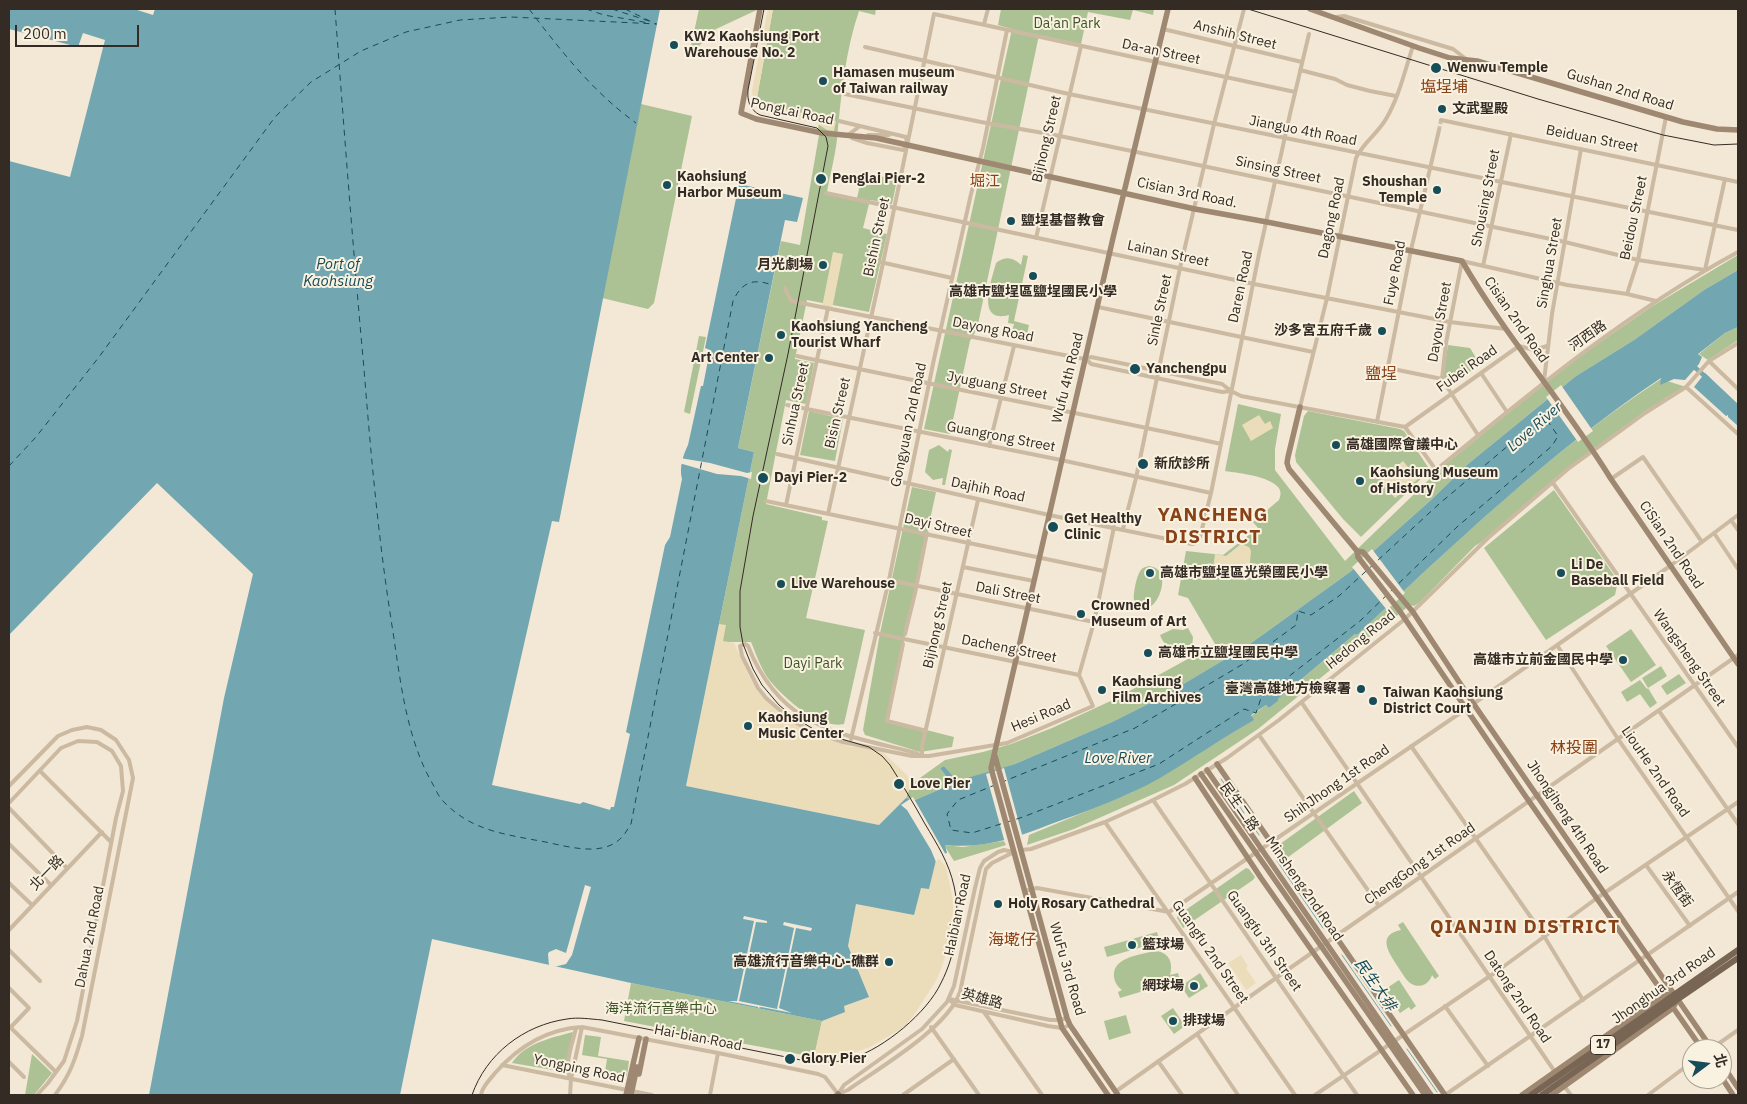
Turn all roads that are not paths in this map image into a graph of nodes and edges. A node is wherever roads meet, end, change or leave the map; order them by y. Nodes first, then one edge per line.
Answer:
1 (760, 9) edge
2 (988, 9) edge
3 (1168, 9) edge
4 (1244, 9) edge
5 (1310, 9) edge
6 (934, 14) joint
7 (1336, 17) junction
8 (984, 24) junction
9 (1163, 29) junction
10 (1007, 30) junction
11 (1309, 34) dead end
12 (1081, 46) junction
13 (1235, 46) junction
14 (1412, 46) junction
15 (865, 47) dead end
16 (1466, 59) junction
17 (925, 60) junction
18 (1155, 62) junction
19 (1302, 62) junction
20 (1300, 70) junction
21 (997, 76) junction
22 (1227, 78) junction
23 (1295, 92) junction
24 (845, 94) dead end
25 (1069, 94) junction
26 (1396, 96) junction
27 (915, 108) junction
28 (1144, 109) junction
29 (1666, 117) junction
30 (1441, 120) dead end
31 (839, 121) dead end
32 (988, 123) junction
33 (1214, 124) junction
34 (860, 126) junction
35 (1439, 130) tunnel mouth
36 (1738, 130) edge
37 (1511, 134) junction
38 (843, 135) junction
39 (860, 136) junction
40 (901, 136) junction
41 (1060, 136) junction
42 (1285, 139) junction
43 (908, 145) junction
44 (1581, 149) junction
45 (1134, 151) junction
46 (1358, 153) junction
47 (980, 160) junction
48 (1656, 164) junction
49 (1204, 166) junction
50 (1430, 167) junction
51 (1050, 177) junction
52 (1725, 179) junction
53 (1276, 181) junction
54 (1500, 182) junction
55 (1738, 182) edge
56 (1124, 193) junction
57 (826, 194) dead end
58 (1348, 196) junction
59 (1573, 197) junction
60 (894, 208) junction
61 (1194, 209) junction
62 (1647, 211) junction
63 (1420, 212) junction
64 (964, 222) junction
65 (1266, 222) junction
66 (1714, 225) junction
67 (1491, 227) junction
68 (1738, 230) edge
69 (1340, 236) junction
70 (1036, 238) junction
71 (1565, 242) junction
72 (1411, 250) junction
73 (1738, 252) edge
74 (1110, 253) junction
75 (1638, 260) junction
76 (1462, 261) junction
77 (881, 262) junction
78 (1484, 266) junction
79 (1180, 268) junction
80 (1705, 270) junction
81 (952, 278) junction
82 (1558, 283) junction
83 (1254, 284) junction
84 (785, 288) dead end
85 (1628, 294) junction
86 (1327, 298) junction
87 (1656, 301) junction
88 (1098, 307) junction
89 (828, 308) junction
90 (1399, 312) junction
91 (870, 318) junction
92 (1169, 322) junction
93 (1450, 322) junction
94 (1506, 329) junction
95 (941, 331) junction
96 (1242, 338) junction
97 (1738, 343) edge
98 (1014, 346) junction
99 (1519, 346) junction
100 (1547, 346) junction
101 (1313, 352) junction
102 (797, 356) dead end
103 (1086, 359) junction
104 (818, 360) junction
105 (1709, 361) junction
106 (1388, 368) junction
107 (859, 369) junction
108 (1159, 371) junction
109 (1481, 373) junction
110 (1157, 378) junction
111 (1442, 379) junction
112 (1544, 382) junction
113 (929, 384) junction
114 (1688, 386) junction
115 (1738, 389) edge
116 (1231, 391) junction
117 (1451, 394) junction
118 (1002, 398) junction
119 (787, 405) dead end
120 (1300, 407) junction
121 (807, 409) junction
122 (1073, 412) junction
123 (1507, 412) junction
124 (848, 418) junction
125 (1377, 422) junction
126 (1405, 427) junction
127 (1146, 428) junction
128 (919, 432) junction
129 (1738, 434) edge
130 (1478, 435) junction
131 (1584, 439) joint
132 (1221, 444) junction
133 (989, 446) junction
134 (1593, 450) junction
135 (777, 454) dead end
136 (796, 458) junction
137 (1061, 460) junction
138 (837, 468) junction
139 (1136, 478) junction
140 (1611, 479) junction
141 (1553, 483) junction
142 (908, 484) junction
143 (1211, 493) junction
144 (978, 500) junction
145 (766, 501) dead end
146 (786, 505) junction
147 (828, 514) junction
148 (1049, 515) junction
149 (1738, 515) edge
150 (1731, 520) junction
151 (899, 528) junction
152 (1114, 528) junction
153 (1123, 529) junction
154 (1738, 530) edge
155 (927, 533) junction
156 (1714, 533) junction
157 (1702, 542) junction
158 (1195, 543) joint
159 (968, 544) junction
160 (1356, 551) junction
161 (1039, 558) junction
162 (1670, 566) junction
163 (963, 567) junction
164 (1738, 569) edge
165 (1104, 571) junction
166 (888, 580) junction
167 (1034, 581) junction
168 (917, 583) dead end
169 (916, 589) dead end
170 (957, 594) junction
171 (1630, 594) junction
172 (1028, 608) junction
173 (1413, 612) junction
174 (1406, 620) junction
175 (1094, 622) junction
176 (875, 633) junction
177 (905, 634) dead end
178 (903, 644) dead end
179 (1557, 645) junction
180 (945, 648) junction
181 (1737, 659) edge
182 (1015, 661) junction
183 (1080, 675) junction
184 (1695, 685) junction
185 (1302, 703) junction
186 (1473, 703) junction
187 (1466, 709) junction
188 (1659, 711) junction
189 (923, 730) dead end
190 (1259, 735) junction
191 (852, 737) junction
192 (1618, 739) junction
193 (850, 743) junction
194 (997, 744) junction
195 (1411, 746) junction
196 (1738, 747) edge
197 (922, 756) junction
198 (1217, 764) junction
199 (994, 767) junction
200 (1207, 770) junction
201 (40, 771) junction
202 (1201, 774) junction
203 (1195, 778) junction
204 (1358, 783) junction
205 (9, 786) edge
206 (1538, 795) junction
207 (1153, 800) junction
208 (1529, 801) junction
209 (1738, 802) edge
210 (9, 803) edge
211 (9, 808) edge
212 (1728, 809) junction
213 (1314, 814) junction
214 (1105, 822) junction
215 (1738, 824) edge
216 (102, 832) junction
217 (1687, 837) junction
218 (1476, 838) junction
219 (111, 842) junction
220 (9, 844) edge
221 (1271, 844) junction
222 (1021, 850) junction
223 (1014, 852) junction
224 (1259, 852) junction
225 (1248, 859) junction
226 (1646, 865) junction
227 (67, 868) junction
228 (1421, 876) junction
229 (9, 883) edge
230 (1211, 884) junction
231 (51, 885) junction
232 (1031, 889) junction
233 (1024, 891) junction
234 (1738, 892) edge
235 (1604, 893) junction
236 (1597, 898) junction
237 (1730, 898) junction
238 (32, 905) junction
239 (1379, 906) junction
240 (1738, 911) edge
241 (1169, 912) junction
242 (9, 921) edge
243 (13, 925) junction
244 (1690, 926) junction
245 (9, 930) edge
246 (1544, 936) junction
247 (1335, 937) junction
248 (1326, 943) junction
249 (1320, 947) junction
250 (9, 950) edge
251 (1738, 950) edge
252 (1313, 952) junction
253 (1648, 955) junction
254 (1738, 958) edge
255 (1640, 960) junction
256 (1489, 976) junction
257 (1276, 978) junction
258 (40, 981) dead end
259 (9, 988) edge
260 (1676, 996) junction
261 (949, 999) junction
262 (958, 1000) junction
263 (1583, 1000) junction
264 (1669, 1001) junction
265 (955, 1005) junction
266 (1445, 1006) junction
267 (1234, 1007) junction
268 (984, 1012) junction
269 (1067, 1018) junction
270 (1060, 1020) junction
271 (928, 1023) junction
272 (1070, 1025) junction
273 (9, 1027) edge
274 (576, 1028) junction
275 (582, 1028) junction
276 (932, 1028) junction
277 (1062, 1028) junction
278 (1738, 1030) edge
279 (1197, 1034) junction
280 (1403, 1035) junction
281 (1530, 1036) junction
282 (643, 1038) junction
283 (1695, 1039) edge
284 (1705, 1039) edge
285 (1726, 1039) edge
286 (1391, 1043) junction
287 (1382, 1049) junction
288 (718, 1053) junction
289 (954, 1059) junction
290 (1158, 1061) junction
291 (9, 1062) edge
292 (502, 1065) junction
293 (1488, 1066) junction
294 (1682, 1070) edge
295 (56, 1072) junction
296 (1343, 1076) junction
297 (24, 1077) dead end
298 (571, 1079) junction
299 (1560, 1080) junction
300 (631, 1093) edge
301 (910, 1093) edge
302 (1113, 1094) edge
303 (38, 1095) edge
304 (55, 1095) edge
305 (481, 1095) edge
306 (570, 1095) edge
307 (652, 1095) edge
308 (710, 1095) edge
309 (837, 1095) edge
310 (903, 1095) edge
311 (979, 1095) edge
312 (1042, 1095) edge
313 (1182, 1095) edge
314 (1238, 1095) edge
315 (1295, 1095) edge
316 (1315, 1095) edge
317 (1357, 1095) edge
318 (1413, 1095) edge
319 (1425, 1095) edge
320 (1431, 1095) edge
321 (1445, 1095) edge
322 (1522, 1095) edge
323 (1531, 1095) edge
324 (1542, 1095) edge
325 (1552, 1095) edge
326 (1571, 1095) edge
327 (1650, 1095) edge

1 - 38 street, PongLai Road
2 - 8 street
3 - 9 street, Wufu 4th Road
4 - 13 street, Sinle Street
5 - 7 street, Gushan 2nd Road
6 - 8 street, Da-an Street
6 - 17 street, Bishin Street
7 - 14 street, Gushan 2nd Road
7 - 16 street
8 - 10 street, Da-an Street
9 - 13 street, Anshih Street
9 - 18 street, Wufu 4th Road
10 - 12 street, Da-an Street
10 - 21 street, Gongyuan 2nd Road
11 - 19 street, Daren Road
12 - 18 street, Da-an Street
12 - 25 street, Bijhong Street
13 - 19 street, Anshih Street
13 - 22 street, Sinle Street
14 - 16 street, Gushan 2nd Road
14 - 26 street, Dagong Road
15 - 17 street, Jianguo 4th Road
16 - 29 street, Gushan 2nd Road
17 - 21 street, Jianguo 4th Road
17 - 27 street, Bishin Street
18 - 22 street, Da-an Street
18 - 28 street, Wufu 4th Road
19 - 20 street, Daren Road
20 - 23 street, Daren Road
20 - 26 street
21 - 25 street, Jianguo 4th Road
21 - 32 street, Gongyuan 2nd Road
22 - 23 street, Da-an Street
22 - 33 street, Sinle Street
23 - 42 street, Daren Road
24 - 27 street, Sinsing Street
25 - 28 street, Jianguo 4th Road
25 - 41 street, Bijhong Street
26 - 46 street, Dagong Road
27 - 32 street, Sinsing Street
27 - 43 street, Bishin Street
28 - 33 street, Jianguo 4th Road
28 - 45 street, Wufu 4th Road
29 - 36 street, Gushan 2nd Road
29 - 48 street, Beidou Street
30 - 37 street, Beiduan Street
31 - 34 street
32 - 41 street, Sinsing Street
32 - 47 street, Gongyuan 2nd Road
33 - 42 street, Jianguo 4th Road
33 - 49 street, Sinle Street
34 - 38 street
34 - 40 street
35 - 50 street, Fuye Road
37 - 44 street, Beiduan Street
37 - 54 street, Shousing Street
38 - 39 street, Cisian 3rd Road.
38 - 43 street, Cisian 3rd Road.
39 - 40 street, Cisian 3rd Road.
39 - 43 street, Cisian 3rd Road.
40 - 43 street
41 - 45 street, Sinsing Street
41 - 51 street, Bijhong Street
42 - 46 street, Jianguo 4th Road
42 - 53 street, Daren Road
43 - 47 street, Cisian 3rd Road.
43 - 60 street, Bishin Street
44 - 48 street, Beiduan Street
44 - 59 street, Singhua Street
45 - 49 street, Sinsing Street
45 - 56 street, Wufu 4th Road
46 - 50 street, Jianguo 4th Road
46 - 58 street, Dagong Road
47 - 51 street, Cisian 3rd Road.
47 - 64 street, Gongyuan 2nd Road
48 - 52 street, Beiduan Street
48 - 62 street, Beidou Street
49 - 53 street, Sinsing Street
49 - 61 street, Sinle Street
50 - 54 street, Jianguo 4th Road
50 - 63 street, Fuye Road
51 - 56 street, Cisian 3rd Road.
51 - 70 street, Bijhong Street
52 - 55 street, Beiduan Street
52 - 66 street
53 - 58 street, Sinsing Street
53 - 65 street, Daren Road
54 - 59 street, Jianguo 4th Road
54 - 67 street, Shousing Street
56 - 61 street, Cisian 3rd Road.
56 - 74 street, Wufu 4th Road
57 - 60 street, Lainan Street
58 - 63 street, Sinsing Street
58 - 69 street, Dagong Road
59 - 62 street, Jianguo 4th Road
59 - 71 street, Singhua Street
60 - 64 street, Lainan Street
60 - 77 street, Bishin Street
61 - 65 street, Cisian 3rd Road.
61 - 79 street, Sinle Street
62 - 66 street, Jianguo 4th Road
62 - 75 street, Beidou Street
63 - 67 street, Sinsing Street
63 - 72 street, Fuye Road
64 - 70 street, Lainan Street
64 - 81 street, Gongyuan 2nd Road
65 - 69 street, Cisian 3rd Road.
65 - 83 street, Daren Road
66 - 68 street, Jianguo 4th Road
66 - 80 street
67 - 71 street, Sinsing Street
67 - 78 street, Shousing Street
69 - 72 street, Cisian 3rd Road.
69 - 86 street, Dagong Road
70 - 74 street, Lainan Street
71 - 75 street, Sinsing Street
71 - 82 street, Singhua Street
72 - 76 street, Cisian 3rd Road.
72 - 90 street, Fuye Road
73 - 80 street, 河西路
74 - 79 street, Lainan Street
74 - 88 street, Wufu 4th Road
75 - 80 street, Sinsing Street
75 - 85 street, Beidou Street
76 - 78 street
76 - 93 street, Dayou Street
76 - 94 street, Cisian 2nd Road
77 - 81 street
77 - 91 street, Bishin Street
78 - 82 street
79 - 83 street, Lainan Street
79 - 92 street, Sinle Street
80 - 87 street, 河西路
81 - 95 street, Gongyuan 2nd Road
82 - 85 street
82 - 100 street, Singhua Street
83 - 86 street, Lainan Street
83 - 96 street, Daren Road
84 - 89 street, Dayong Road
85 - 87 street
86 - 90 street, Lainan Street
86 - 101 street, Dagong Road
87 - 112 street, 河西路
88 - 92 street
88 - 103 street, Wufu 4th Road
89 - 91 street, Dayong Road
89 - 104 street, Sinhua Street
90 - 93 street, Lainan Street
90 - 106 street, Fuye Road
91 - 95 street, Dayong Road
91 - 107 street, Bisin Street
92 - 96 street
92 - 108 street, Sinle Street
93 - 94 street, Lainan Street
93 - 111 street, Dayou Street
94 - 99 street, Cisian 2nd Road
95 - 98 street, Dayong Road
95 - 113 street, Gongyuan 2nd Road
96 - 101 street
96 - 116 street, Daren Road
97 - 105 street
98 - 103 street, Dayong Road
98 - 118 street
99 - 100 street, Fubei Road
99 - 109 street, Fubei Road
99 - 112 street, Cisian 2nd Road
100 - 112 street, Singhua Street
101 - 120 street, Dagong Road
102 - 104 street, Jyuguang Street
103 - 108 street, Dayong Road
103 - 110 street, Dayong Road
103 - 122 street, Wufu 4th Road
104 - 107 street, Jyuguang Street
104 - 121 street, Sinhua Street
105 - 114 street, Hedong Road
105 - 115 street
106 - 111 street
106 - 125 street, Fuye Road
107 - 113 street, Jyuguang Street
107 - 124 street, Bisin Street
108 - 110 street, Sinle Street
108 - 116 street, Dayong Road
109 - 117 street, Fubei Road
109 - 123 street
110 - 116 street, Dayong Road
110 - 127 street, Sinle Street
111 - 117 street, Dayou Street
112 - 123 street, 河西路
112 - 131 street, Cisian 2nd Road
113 - 118 street, Jyuguang Street
113 - 128 street, Gongyuan 2nd Road
114 - 129 street
114 - 134 street, Hedong Road
116 - 120 street, Dayong Road
116 - 132 street, Daren Road
117 - 126 street, Fubei Road
117 - 130 street, Dayou Street
118 - 122 street, Jyuguang Street
118 - 133 street
119 - 121 street, Guangrong Street
120 - 125 street, Dayong Road
120 - 160 street
121 - 124 street, Guangrong Street
121 - 136 street, Sinhua Street
122 - 127 street, Jyuguang Street
122 - 137 street, Wufu 4th Road
123 - 130 street, 河西路
124 - 128 street, Guangrong Street
124 - 138 street, Bisin Street
125 - 126 street, Dayong Road
126 - 130 street, 河西路
127 - 132 street, Jyuguang Street
127 - 139 street, Sinle Street
128 - 133 street, Guangrong Street
128 - 142 street, Gongyuan 2nd Road
131 - 134 street, CiSian 2nd Road
132 - 143 street, Daren Road
133 - 137 street, Guangrong Street
134 - 140 street, CiSian 2nd Road
134 - 141 street, Hedong Road
135 - 136 street, Dajhih Road
136 - 138 street, Dajhih Road
136 - 146 street, Sinhua Street
137 - 139 street, Guangrong Street
137 - 148 street, Wufu 4th Road
138 - 142 street, Dajhih Road
138 - 147 street, Bisin Street
139 - 143 street, Guangrong Street
139 - 153 street, Sinle Street
140 - 157 street
140 - 162 street, CiSian 2nd Road
141 - 171 street, Wangsheng Street
141 - 173 street, Hedong Road
142 - 144 street, Dajhih Road
142 - 151 street, Gongyuan 2nd Road
143 - 158 street, Daren Road
144 - 148 street, Dajhih Road
144 - 159 street, Bijhong Street
145 - 146 street, Dayi Street
146 - 147 street, Dayi Street
147 - 151 street, Dayi Street
148 - 152 street, Dajhih Road
148 - 161 street, Wufu 4th Road
149 - 150 street
150 - 154 street
150 - 156 street
151 - 155 street, Dayi Street
151 - 166 street, Gongyuan 2nd Road
152 - 153 street, Dajhih Road
152 - 165 street
153 - 158 street, Dajhih Road
155 - 159 street, Dayi Street
155 - 168 street
156 - 157 street
156 - 164 street
157 - 162 street
159 - 161 street, Dayi Street
159 - 163 street, Bijhong Street
160 - 173 street, Jhongjheng 4th Road
160 - 174 street, Jhongjheng 4th Road
161 - 165 street, Dayi Street
161 - 167 street, Wufu 4th Road
162 - 171 street
162 - 181 street, CiSian 2nd Road
163 - 167 street
163 - 170 street, Bijhong Street
165 - 175 street
166 - 170 street, Dali Street
166 - 176 street, Gongyuan 2nd Road
167 - 172 street, Wufu 4th Road
169 - 177 street
170 - 172 street, Dali Street
170 - 180 street, Bijhong Street
171 - 179 street
171 - 184 street, Wangsheng Street
172 - 175 street, Dali Street
172 - 182 street, Wufu 4th Road
173 - 174 street, Hedong Road
173 - 186 street, Jhongjheng 4th Road
174 - 185 street, Hedong Road
174 - 187 street, Jhongjheng 4th Road
175 - 183 street
176 - 180 street, Dacheng Street
176 - 191 street, Gongyuan 2nd Road
178 - 189 street
179 - 186 street
179 - 192 street, LiouHe 2nd Road
180 - 182 street, Dacheng Street
180 - 197 street, Bijhong Street
181 - 184 street, ChengGong 1st Road
182 - 183 street, Dacheng Street
182 - 194 street, Wufu 4th Road
183 - 194 street, Hesi Road
184 - 188 street, ChengGong 1st Road
184 - 196 street, Wangsheng Street
185 - 190 street, Hedong Road
185 - 204 street, Datong 2nd Road
186 - 187 street, ShihJhong 1st Road
186 - 206 street, Jhongjheng 4th Road
187 - 195 street, ShihJhong 1st Road
187 - 208 street, Jhongjheng 4th Road
188 - 192 street, ChengGong 1st Road
188 - 212 street
190 - 198 street, Hedong Road
190 - 213 street
191 - 193 street, Gongyuan 2nd Road
191 - 193 street
191 - 197 street
192 - 206 street, ChengGong 1st Road
192 - 217 street, LiouHe 2nd Road
193 - 197 street
194 - 197 street
194 - 199 street, Wufu 4th Road
195 - 204 street, ShihJhong 1st Road
195 - 218 street
198 - 200 street, Hedong Road
198 - 221 street
199 - 222 street, WuFu 3rd Road
199 - 223 street
200 - 202 street, Hedong Road
200 - 224 street, Minsheng 2nd Road
201 - 210 street
201 - 216 street
201 - 219 street
202 - 203 street, Hedong Road
202 - 224 street, 民生二路
203 - 207 street, Hedong Road
203 - 225 street
204 - 213 street, ShihJhong 1st Road
204 - 228 street, Datong 2nd Road
205 - 304 street, Dahua 2nd Road
206 - 208 street, ChengGong 1st Road
206 - 235 street, Jhongjheng 4th Road
207 - 214 street, Hedong Road
207 - 230 street, Guangfu 3th Street
208 - 218 street, ChengGong 1st Road
208 - 236 street, Jhongjheng 4th Road
209 - 212 street
211 - 227 street
212 - 215 street
212 - 217 street
213 - 221 street, ShihJhong 1st Road
213 - 239 street
214 - 222 street, Hedong Road
214 - 241 street, Guangfu 2nd Street
216 - 219 street
216 - 227 street, 北一路
217 - 226 street
217 - 237 street, LiouHe 2nd Road
218 - 228 street, ChengGong 1st Road
218 - 246 street
219 - 295 street
220 - 231 street
221 - 224 street, ShihJhong 1st Road
221 - 247 street
222 - 223 street, Hedong Road
222 - 232 street, WuFu 3rd Road
223 - 233 street, WuFu 3rd Road
223 - 261 street, Haibian Road
223 - 262 street, Haibian Road
224 - 225 street, ShihJhong 1st Road
224 - 248 street, Minsheng 2nd Road
224 - 249 street, Minsheng 2nd Road
225 - 230 street, ShihJhong 1st Road
225 - 252 street
226 - 235 street
226 - 244 street, 永恆街
227 - 231 street, 北一路
228 - 239 street, ChengGong 1st Road
228 - 256 street, Datong 2nd Road
229 - 238 street
230 - 241 street, ShihJhong 1st Road
230 - 257 street, Guangfu 3th Street
231 - 238 street, 北一路
232 - 233 street
232 - 241 street
232 - 269 street, WuFu 3rd Road
233 - 270 street, WuFu 3rd Road
234 - 237 street
235 - 236 street
235 - 253 street, Jhongjheng 4th Road
236 - 246 street
236 - 255 street, Jhongjheng 4th Road
237 - 240 street, LiouHe 2nd Road
237 - 244 street
238 - 243 street, 北一路
239 - 247 street, ChengGong 1st Road
241 - 267 street, Guangfu 2nd Street
242 - 243 street
243 - 245 street, 北一路
244 - 253 street
246 - 256 street
246 - 263 street
247 - 248 street, ChengGong 1st Road
247 - 280 street
248 - 249 street, ChengGong 1st Road
248 - 286 street, Minsheng 2nd Road
249 - 252 street, ChengGong 1st Road
249 - 286 street, Minsheng 2nd Road
250 - 258 street
251 - 260 main road, Jhonghua 3rd Road / 17
252 - 257 street, ChengGong 1st Road
252 - 287 street
253 - 255 street
253 - 260 street, Jhongjheng 4th Road
254 - 260 main road, Jhonghua 3rd Road / 17
255 - 263 street
255 - 264 street, Jhongjheng 4th Road
256 - 266 street
256 - 281 street, Datong 2nd Road
257 - 267 street, ChengGong 1st Road
257 - 296 street, Guangfu 3th Street
259 - 273 street
260 - 264 main road, Jhonghua 3rd Road / 17
260 - 264 street, Jhonghua 3rd Road
260 - 284 street, Jhongjheng 4th Road
261 - 262 street, 英雄路
261 - 265 street, 英雄路
261 - 271 street, Haibian Road
262 - 265 street, Haibian Road
262 - 270 street, 英雄路
263 - 281 street
264 - 283 street, Jhongjheng 4th Road
264 - 299 main road, Jhonghua 3rd Road / 17
264 - 299 street, Jhonghua 3rd Road / 17
265 - 268 street, 英雄路
265 - 276 street, Haibian Road
266 - 280 street
266 - 293 street
267 - 279 street, ChengGong 1st Road
267 - 315 street, Guangfu 2nd Street
268 - 277 street, 英雄路
268 - 312 street
269 - 270 street, 英雄路
269 - 272 street, WuFu 3rd Road
270 - 277 street, WuFu 3rd Road
271 - 276 street
271 - 309 street, Haibian Road
272 - 277 street
272 - 302 street, WuFu 3rd Road
273 - 295 street
274 - 275 street, Hai-bian Road
274 - 292 street, Hai-bian Road
274 - 298 street
275 - 282 street, Hai-bian Road
275 - 298 street
276 - 289 street
276 - 309 street, Haibian Road
277 - 302 street, WuFu 3rd Road
278 - 285 street
279 - 290 street, ChengGong 1st Road
279 - 314 street
280 - 286 street
280 - 321 street
281 - 293 street
281 - 299 street, Datong 2nd Road
282 - 288 street, Hai-bian Road
282 - 300 street
286 - 287 street
286 - 319 street, Minsheng 2nd Road
286 - 320 street, Minsheng 2nd Road
287 - 296 street
287 - 318 street
288 - 308 street
288 - 309 street, Hai-bian Road
289 - 301 street
289 - 311 street
290 - 302 street, ChengGong 1st Road
290 - 313 street
291 - 297 street
292 - 298 street, Yongping Road
292 - 305 street, Hai-bian Road
293 - 321 street
294 - 327 street
295 - 303 street
296 - 316 street
296 - 317 street, Guangfu 3th Street
298 - 300 street, Yongping Road
298 - 306 street
299 - 322 street, Jhonghua 3rd Road / 17
299 - 323 main road, 17
299 - 324 main road, Jhonghua 3rd Road / 17
299 - 325 street, Jhonghua 3rd Road / 17
299 - 326 street, Datong 2nd Road
300 - 307 street, Yongping Road
301 - 310 street

